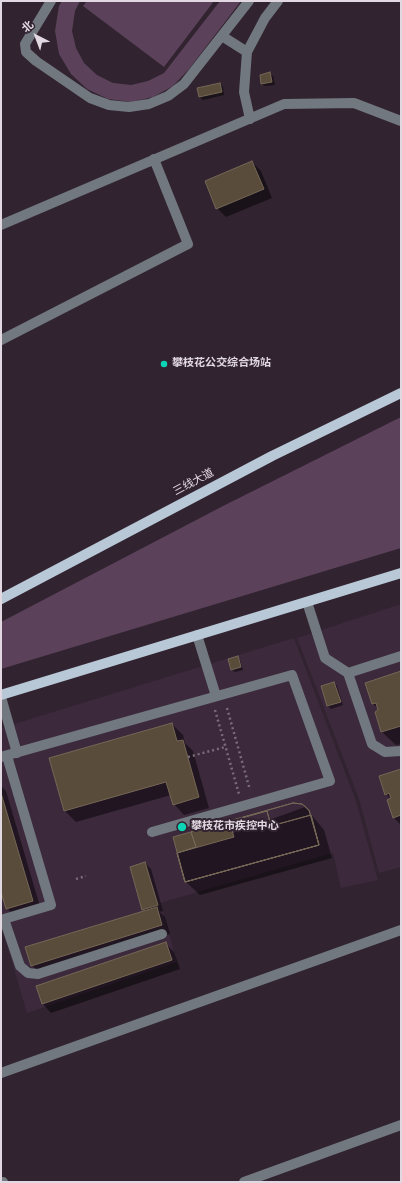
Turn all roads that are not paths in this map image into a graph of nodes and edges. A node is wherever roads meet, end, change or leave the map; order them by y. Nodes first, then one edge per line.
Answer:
1 (51, 1) edge
2 (249, 1) edge
3 (278, 1) edge
4 (222, 36) junction
5 (247, 52) junction
6 (250, 119) junction
7 (401, 121) edge
8 (154, 160) junction
9 (1, 225) edge
10 (1, 340) edge
11 (401, 393) edge
12 (401, 573) edge
13 (1, 599) edge
14 (307, 602) junction
15 (198, 635) junction
16 (401, 656) edge
17 (348, 674) junction
18 (1, 696) edge
19 (217, 696) junction
20 (401, 751) edge
21 (17, 753) junction
22 (4, 757) edge
23 (152, 832) dead end
24 (401, 930) edge
25 (162, 934) dead end
26 (1, 1073) edge
27 (401, 1125) edge
28 (244, 1182) edge

1 - 4 street
2 - 4 street
3 - 5 street
4 - 5 street
5 - 6 street
6 - 7 street
6 - 8 street
8 - 9 street
8 - 10 street
11 - 13 main road, 三线大道
12 - 14 main road
14 - 15 main road
14 - 17 street
15 - 18 main road
15 - 19 street
16 - 17 street
17 - 20 street
18 - 21 street
19 - 21 street
19 - 23 street
21 - 22 street
22 - 25 street
24 - 26 street
27 - 28 street

